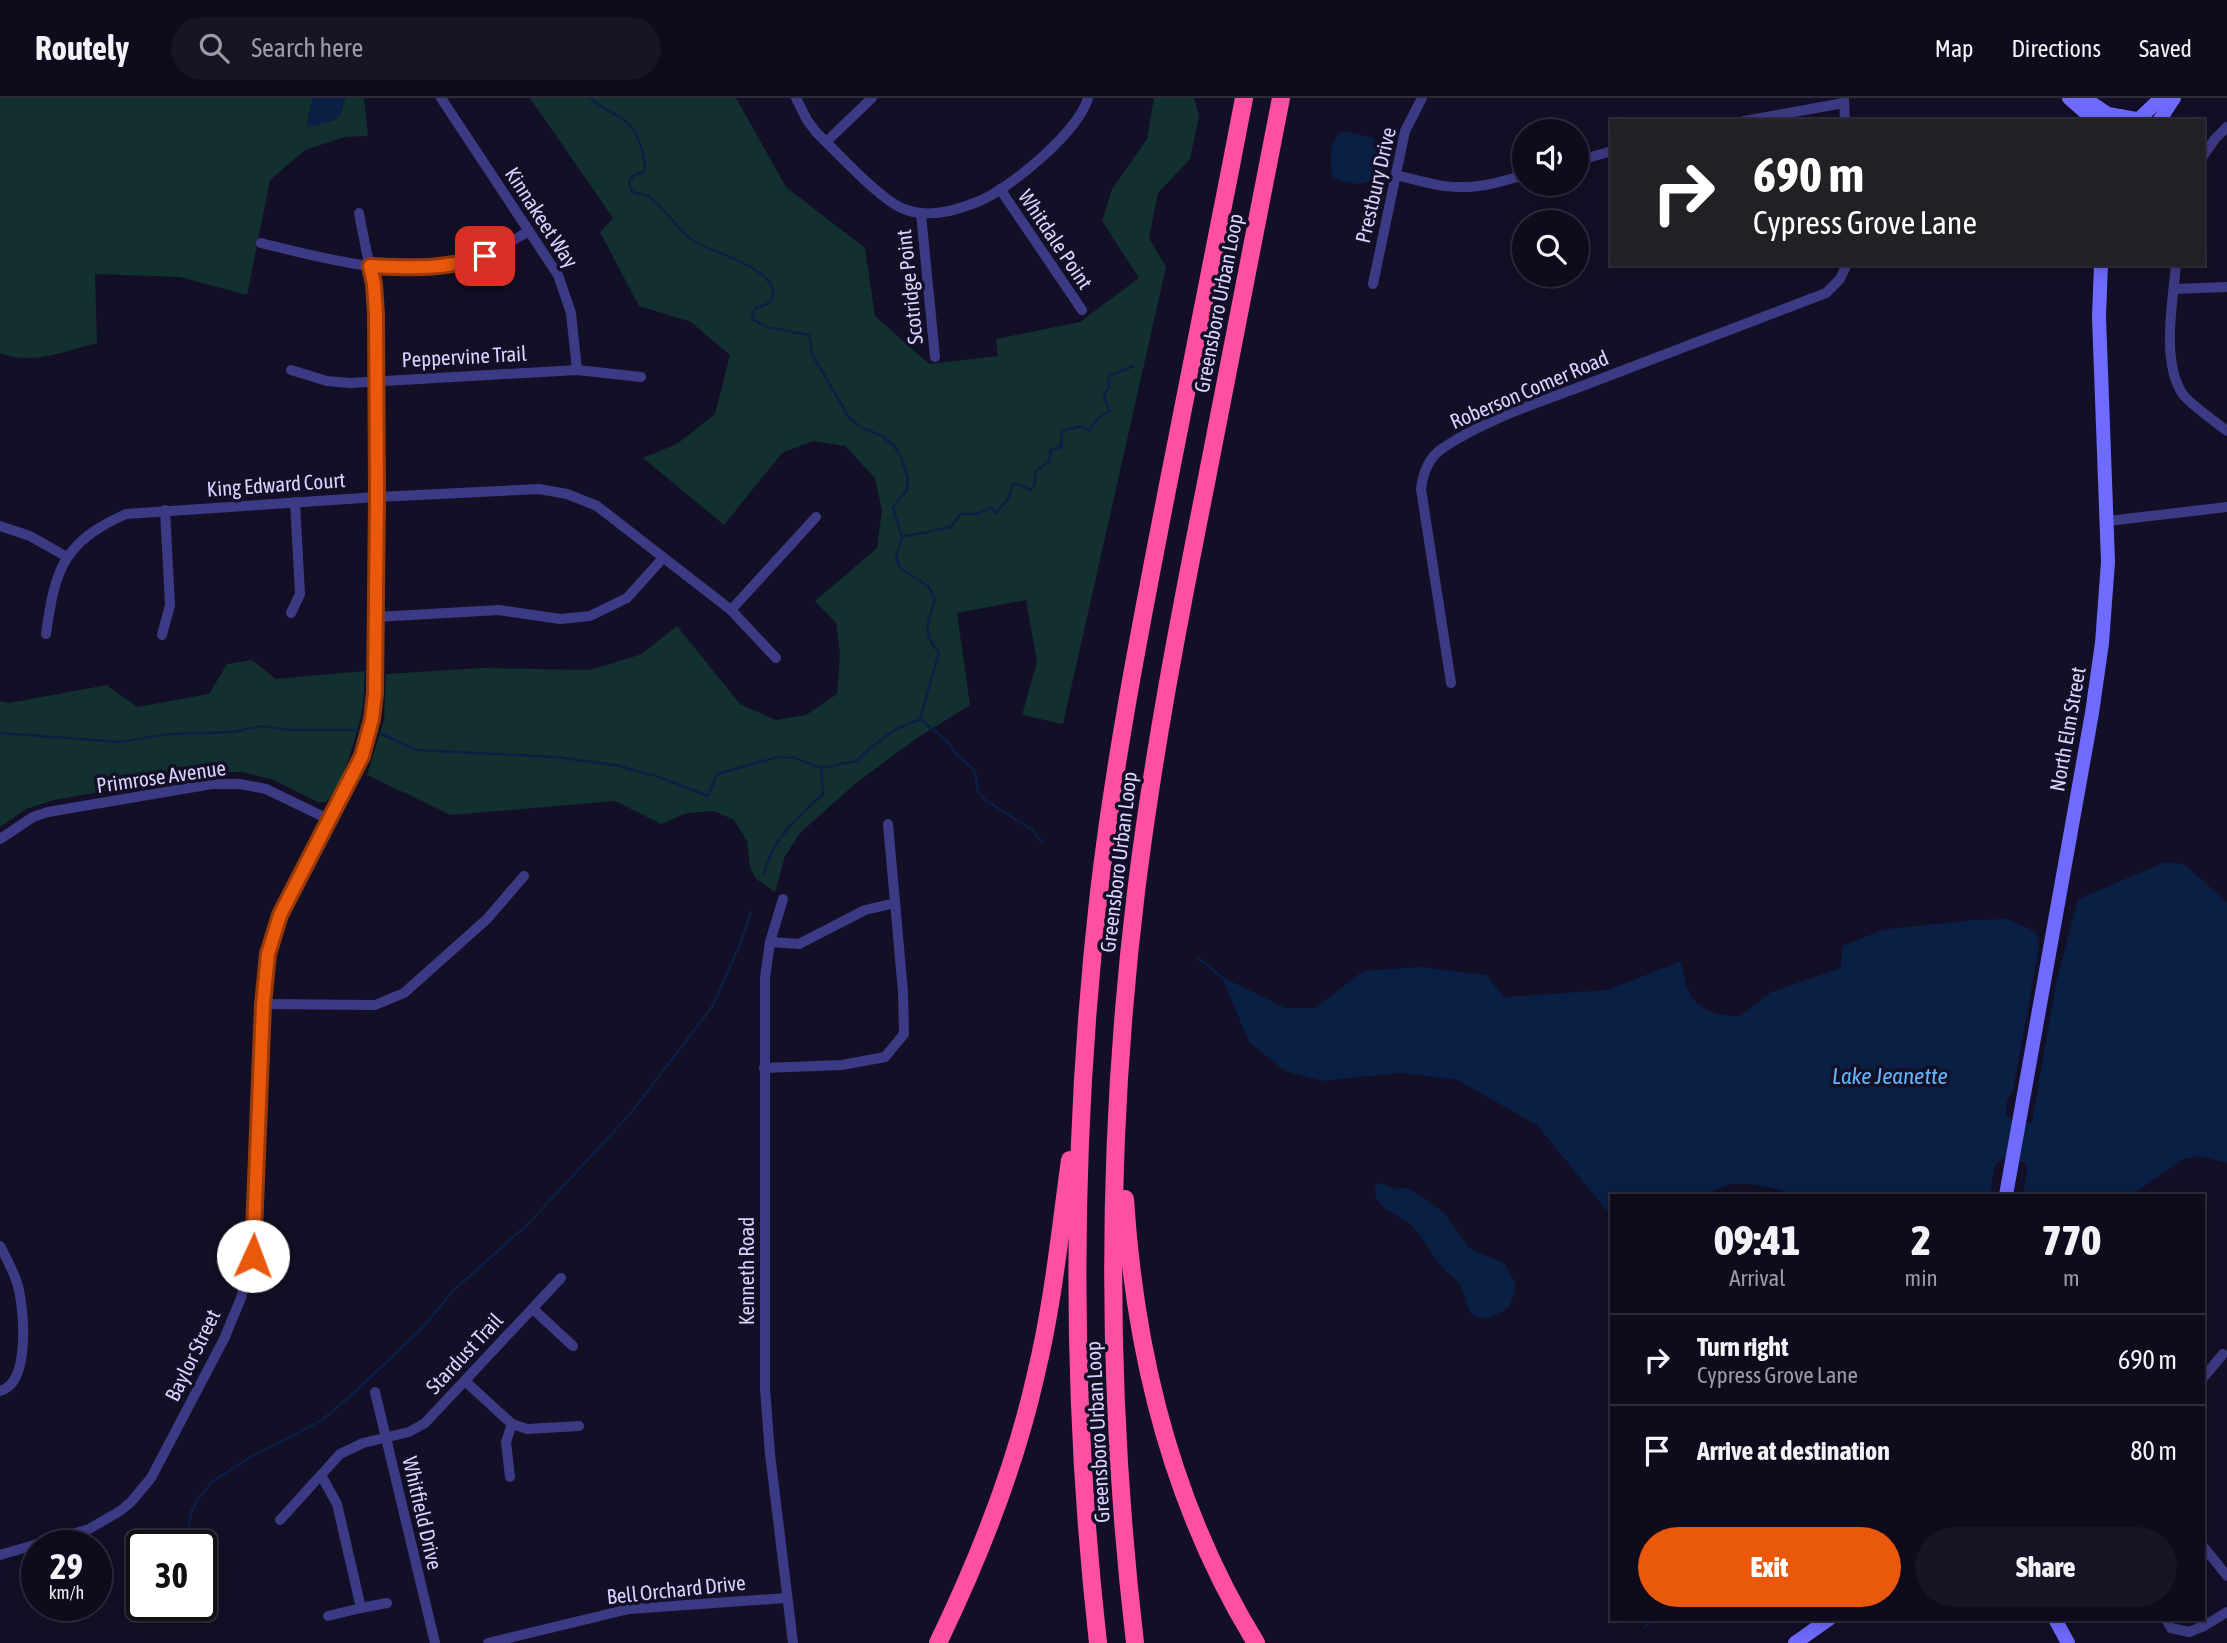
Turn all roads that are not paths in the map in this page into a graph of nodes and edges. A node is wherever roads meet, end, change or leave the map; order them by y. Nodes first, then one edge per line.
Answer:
1 (440, 98) edge
2 (796, 98) edge
3 (872, 98) edge
4 (1088, 98) edge
5 (1244, 98) edge
6 (1281, 98) edge
7 (1422, 98) edge
8 (2069, 98) edge
9 (2084, 98) edge
10 (2161, 98) edge
11 (2174, 98) edge
12 (1844, 100) edge
13 (1753, 119) edge
14 (1845, 119) edge
15 (2093, 119) edge
16 (2133, 119) edge
17 (2139, 119) edge
18 (2160, 119) edge
19 (2227, 127) edge
20 (827, 142) junction
21 (1610, 152) edge
22 (2205, 153) edge
23 (1589, 158) edge
24 (1396, 174) junction
25 (1512, 178) edge
26 (999, 189) junction
27 (359, 213) dead end
28 (921, 214) junction
29 (529, 231) junction
30 (261, 243) dead end
31 (370, 266) junction
32 (1846, 266) edge
33 (2101, 266) edge
34 (2176, 266) edge
35 (1373, 284) dead end
36 (2227, 287) edge
37 (2174, 289) junction
38 (1082, 310) dead end
39 (935, 357) dead end
40 (291, 370) dead end
41 (576, 370) junction
42 (641, 377) dead end
43 (376, 380) junction
44 (2227, 431) edge
45 (377, 497) junction
46 (295, 502) junction
47 (2227, 508) edge
48 (165, 510) junction
49 (816, 517) dead end
50 (2108, 521) junction
51 (0, 526) edge
52 (67, 556) junction
53 (663, 558) junction
54 (731, 610) junction
55 (291, 613) dead end
56 (376, 617) junction
57 (46, 634) dead end
58 (162, 635) dead end
59 (776, 658) dead end
60 (1451, 683) dead end
61 (328, 819) junction
62 (888, 824) dead end
63 (0, 839) edge
64 (524, 876) dead end
65 (783, 899) dead end
66 (895, 903) junction
67 (770, 942) junction
68 (263, 1004) junction
69 (1087, 1025) junction
70 (764, 1068) junction
71 (1119, 1094) junction
72 (2006, 1194) edge
73 (0, 1246) edge
74 (561, 1278) dead end
75 (533, 1309) junction
76 (573, 1346) dead end
77 (2223, 1354) dead end
78 (2205, 1376) edge
79 (465, 1381) junction
80 (0, 1391) edge
81 (375, 1392) dead end
82 (512, 1424) junction
83 (579, 1426) dead end
84 (385, 1437) junction
85 (321, 1475) junction
86 (510, 1477) dead end
87 (280, 1520) dead end
88 (2205, 1549) edge
89 (0, 1555) edge
90 (2227, 1576) edge
91 (788, 1598) junction
92 (387, 1603) dead end
93 (360, 1608) junction
94 (2227, 1612) edge
95 (328, 1616) dead end
96 (1826, 1621) edge
97 (2056, 1621) edge
98 (2167, 1621) edge
99 (435, 1643) edge
100 (488, 1643) edge
101 (793, 1643) edge
102 (938, 1643) edge
103 (1098, 1643) edge
104 (1135, 1643) edge
105 (1256, 1643) edge
106 (1795, 1643) edge
107 (2068, 1643) edge

1 - 29 street, Kinnakeet Way
2 - 20 street
3 - 20 street
4 - 26 street
5 - 69 highway, Greensboro Urban Loop
6 - 71 highway, Greensboro Urban Loop
7 - 24 street, Prestbury Drive
8 - 15 main road
9 - 16 main road
10 - 17 main road
11 - 18 main road
12 - 13 street
12 - 14 street
19 - 22 street
20 - 28 street
21 - 23 street
24 - 25 street
24 - 35 street, Prestbury Drive
26 - 28 street
26 - 38 street, Whitdale Point
27 - 31 street, Baylor Street
28 - 39 street, Scotridge Point
29 - 31 street
29 - 41 street, Kinnakeet Way
30 - 31 street
31 - 43 street, Baylor Street
32 - 60 street, Roberson Comer Road
33 - 50 main road, North Elm Street
34 - 37 street
36 - 37 street
37 - 44 street
40 - 43 street, Peppervine Trail
41 - 42 street, Peppervine Trail
41 - 43 street, Peppervine Trail
43 - 45 street, Baylor Street
45 - 46 street, King Edward Court
45 - 53 street, King Edward Court
45 - 56 street, Baylor Street
46 - 48 street, King Edward Court
46 - 55 street
47 - 50 street
48 - 52 street, King Edward Court
48 - 58 street
49 - 54 street
50 - 72 main road, North Elm Street
51 - 52 street
52 - 57 street, King Edward Court
53 - 54 street, King Edward Court
53 - 56 street
54 - 59 street, King Edward Court
56 - 61 street, Baylor Street
61 - 63 street, Primrose Avenue
61 - 68 street, Baylor Street
62 - 66 street
64 - 68 street
65 - 67 street, Kenneth Road
66 - 67 street
66 - 70 street
67 - 70 street, Kenneth Road
68 - 89 street, Baylor Street
69 - 102 highway
69 - 103 highway, Greensboro Urban Loop
70 - 91 street, Kenneth Road
71 - 104 highway, Greensboro Urban Loop
71 - 105 highway
73 - 80 street
74 - 75 street, Stardust Trail
75 - 76 street
75 - 79 street, Stardust Trail
77 - 78 street
79 - 82 street
79 - 84 street, Stardust Trail
81 - 84 street, Whitfield Drive
82 - 83 street
82 - 86 street
84 - 85 street, Stardust Trail
84 - 99 street, Whitfield Drive
85 - 87 street, Stardust Trail
85 - 93 street
88 - 90 street
91 - 100 street, Bell Orchard Drive
91 - 101 street, Kenneth Road
92 - 93 street
93 - 95 street
94 - 98 street
96 - 106 main road
97 - 107 main road

